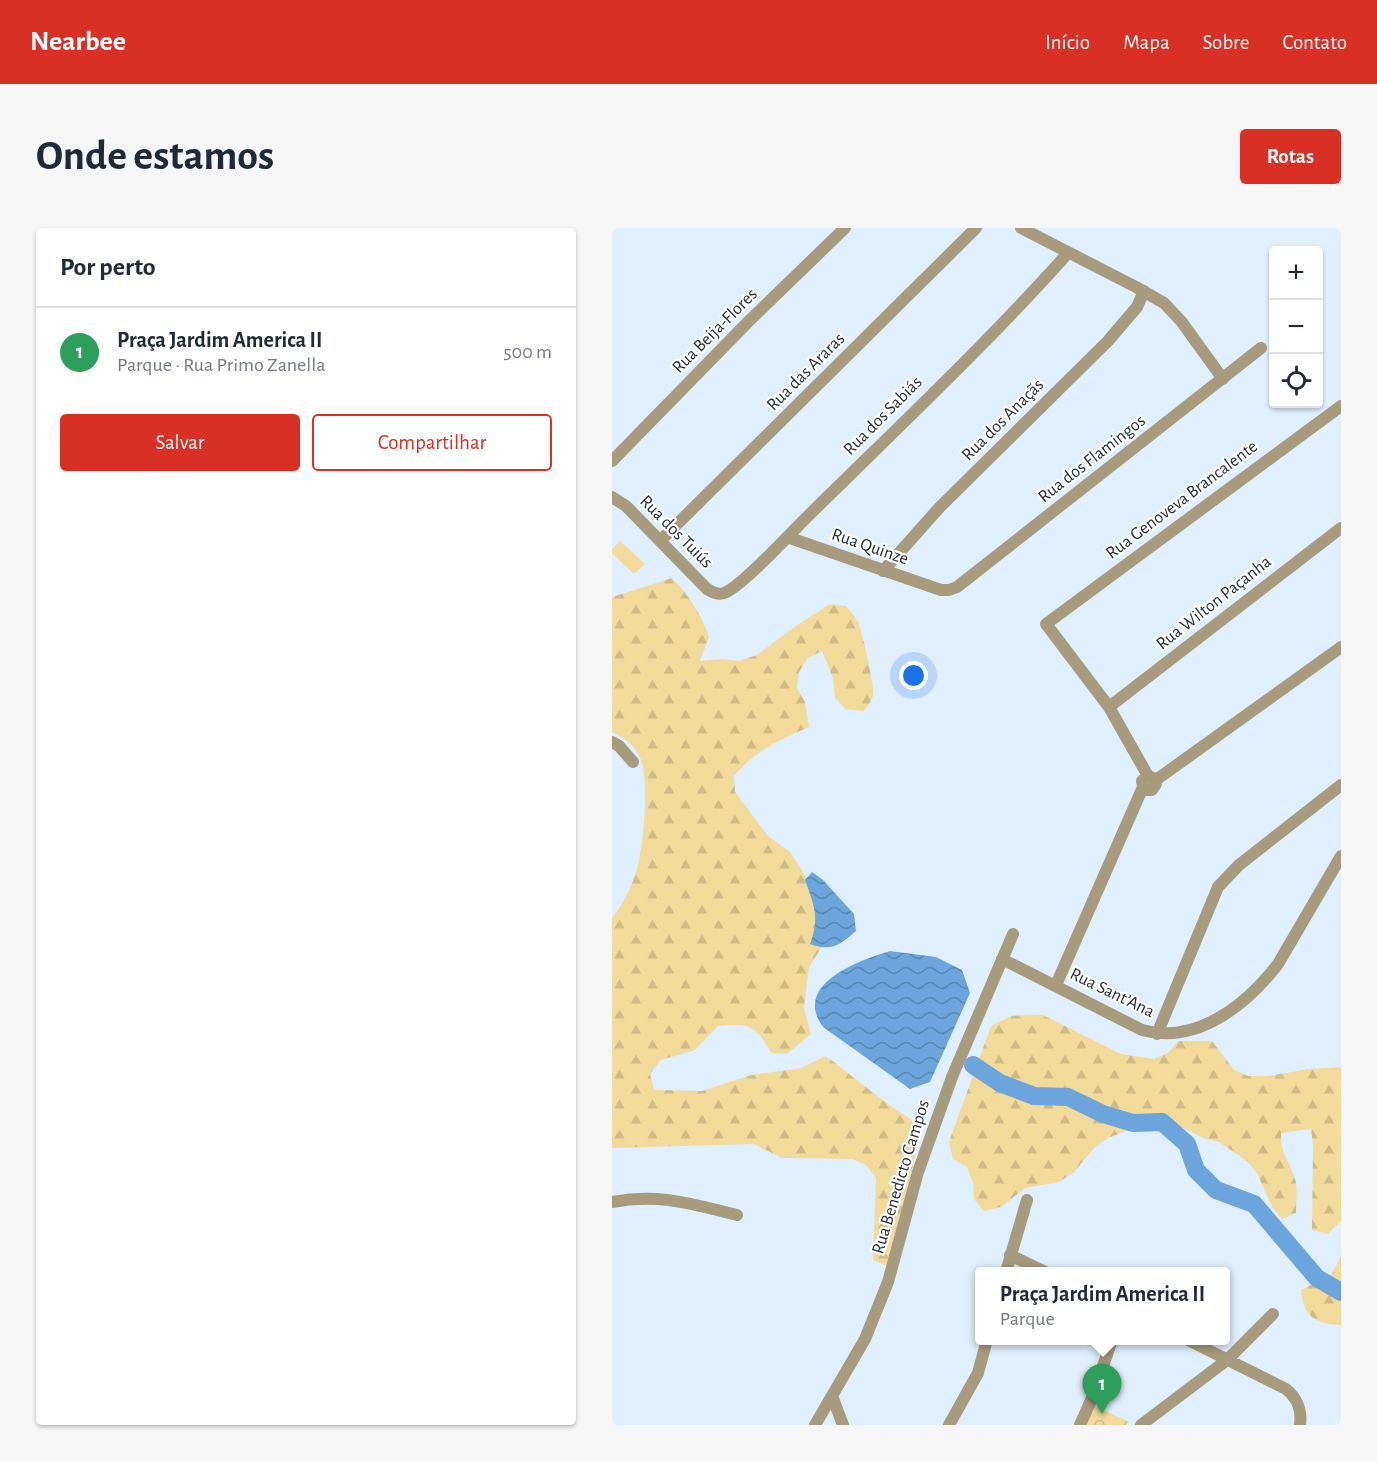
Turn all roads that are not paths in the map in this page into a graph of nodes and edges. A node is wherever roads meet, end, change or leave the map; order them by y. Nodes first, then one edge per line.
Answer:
1 (845, 228) edge
2 (976, 228) edge
3 (1021, 228) edge
4 (1068, 253) junction
5 (1144, 291) junction
6 (1261, 348) dead end
7 (1223, 379) junction
8 (1341, 406) edge
9 (612, 461) edge
10 (612, 497) edge
11 (1341, 528) edge
12 (787, 537) junction
13 (660, 541) junction
14 (883, 571) junction
15 (941, 590) joint
16 (714, 593) joint
17 (1341, 647) edge
18 (1109, 707) junction
19 (612, 742) edge
20 (633, 762) dead end
21 (1149, 781) junction
22 (1341, 786) edge
23 (1341, 856) edge
24 (1012, 934) dead end
25 (1002, 959) junction
26 (1056, 985) junction
27 (1156, 1034) junction
28 (1027, 1200) dead end
29 (612, 1202) edge
30 (737, 1215) dead end
31 (1010, 1255) junction
32 (1007, 1267) edge
33 (1035, 1267) edge
34 (1273, 1314) dead end
35 (986, 1345) edge
36 (1111, 1345) edge
37 (1196, 1345) edge
38 (1227, 1360) junction
39 (832, 1396) junction
40 (815, 1425) edge
41 (843, 1425) edge
42 (949, 1425) edge
43 (1080, 1425) edge
44 (1141, 1425) edge
45 (1300, 1425) edge

1 - 9 street, Rua Beija-Flores
2 - 13 street, Rua das Araras
3 - 4 street
4 - 5 street
4 - 12 street, Rua dos Sabiás
5 - 7 street
5 - 14 street, Rua dos Anaçãs
6 - 7 street, Rua dos Flamingos
7 - 15 street, Rua dos Flamingos
8 - 18 street, Rua Genoveva Brancalente
10 - 13 street, Rua dos Tuiús
11 - 18 street, Rua Wilton Paçanha
12 - 14 street, Rua Quinze
12 - 16 street, Rua dos Sabiás
13 - 16 street, Rua dos Tuiús
14 - 15 street, Rua Quinze
17 - 21 street
18 - 21 street
19 - 20 street
21 - 26 street
22 - 27 street
23 - 27 street, Rua Sant’Ana
24 - 25 street, Rua Benedicto Campos
25 - 26 street, Rua Sant’Ana
25 - 39 street, Rua Benedicto Campos
26 - 27 street, Rua Sant’Ana
28 - 31 street
29 - 30 street
31 - 32 street
31 - 33 street
34 - 38 street
35 - 42 street
36 - 43 street
37 - 38 street
38 - 44 street
38 - 45 street
39 - 40 street, Rua Benedicto Campos
39 - 41 street

